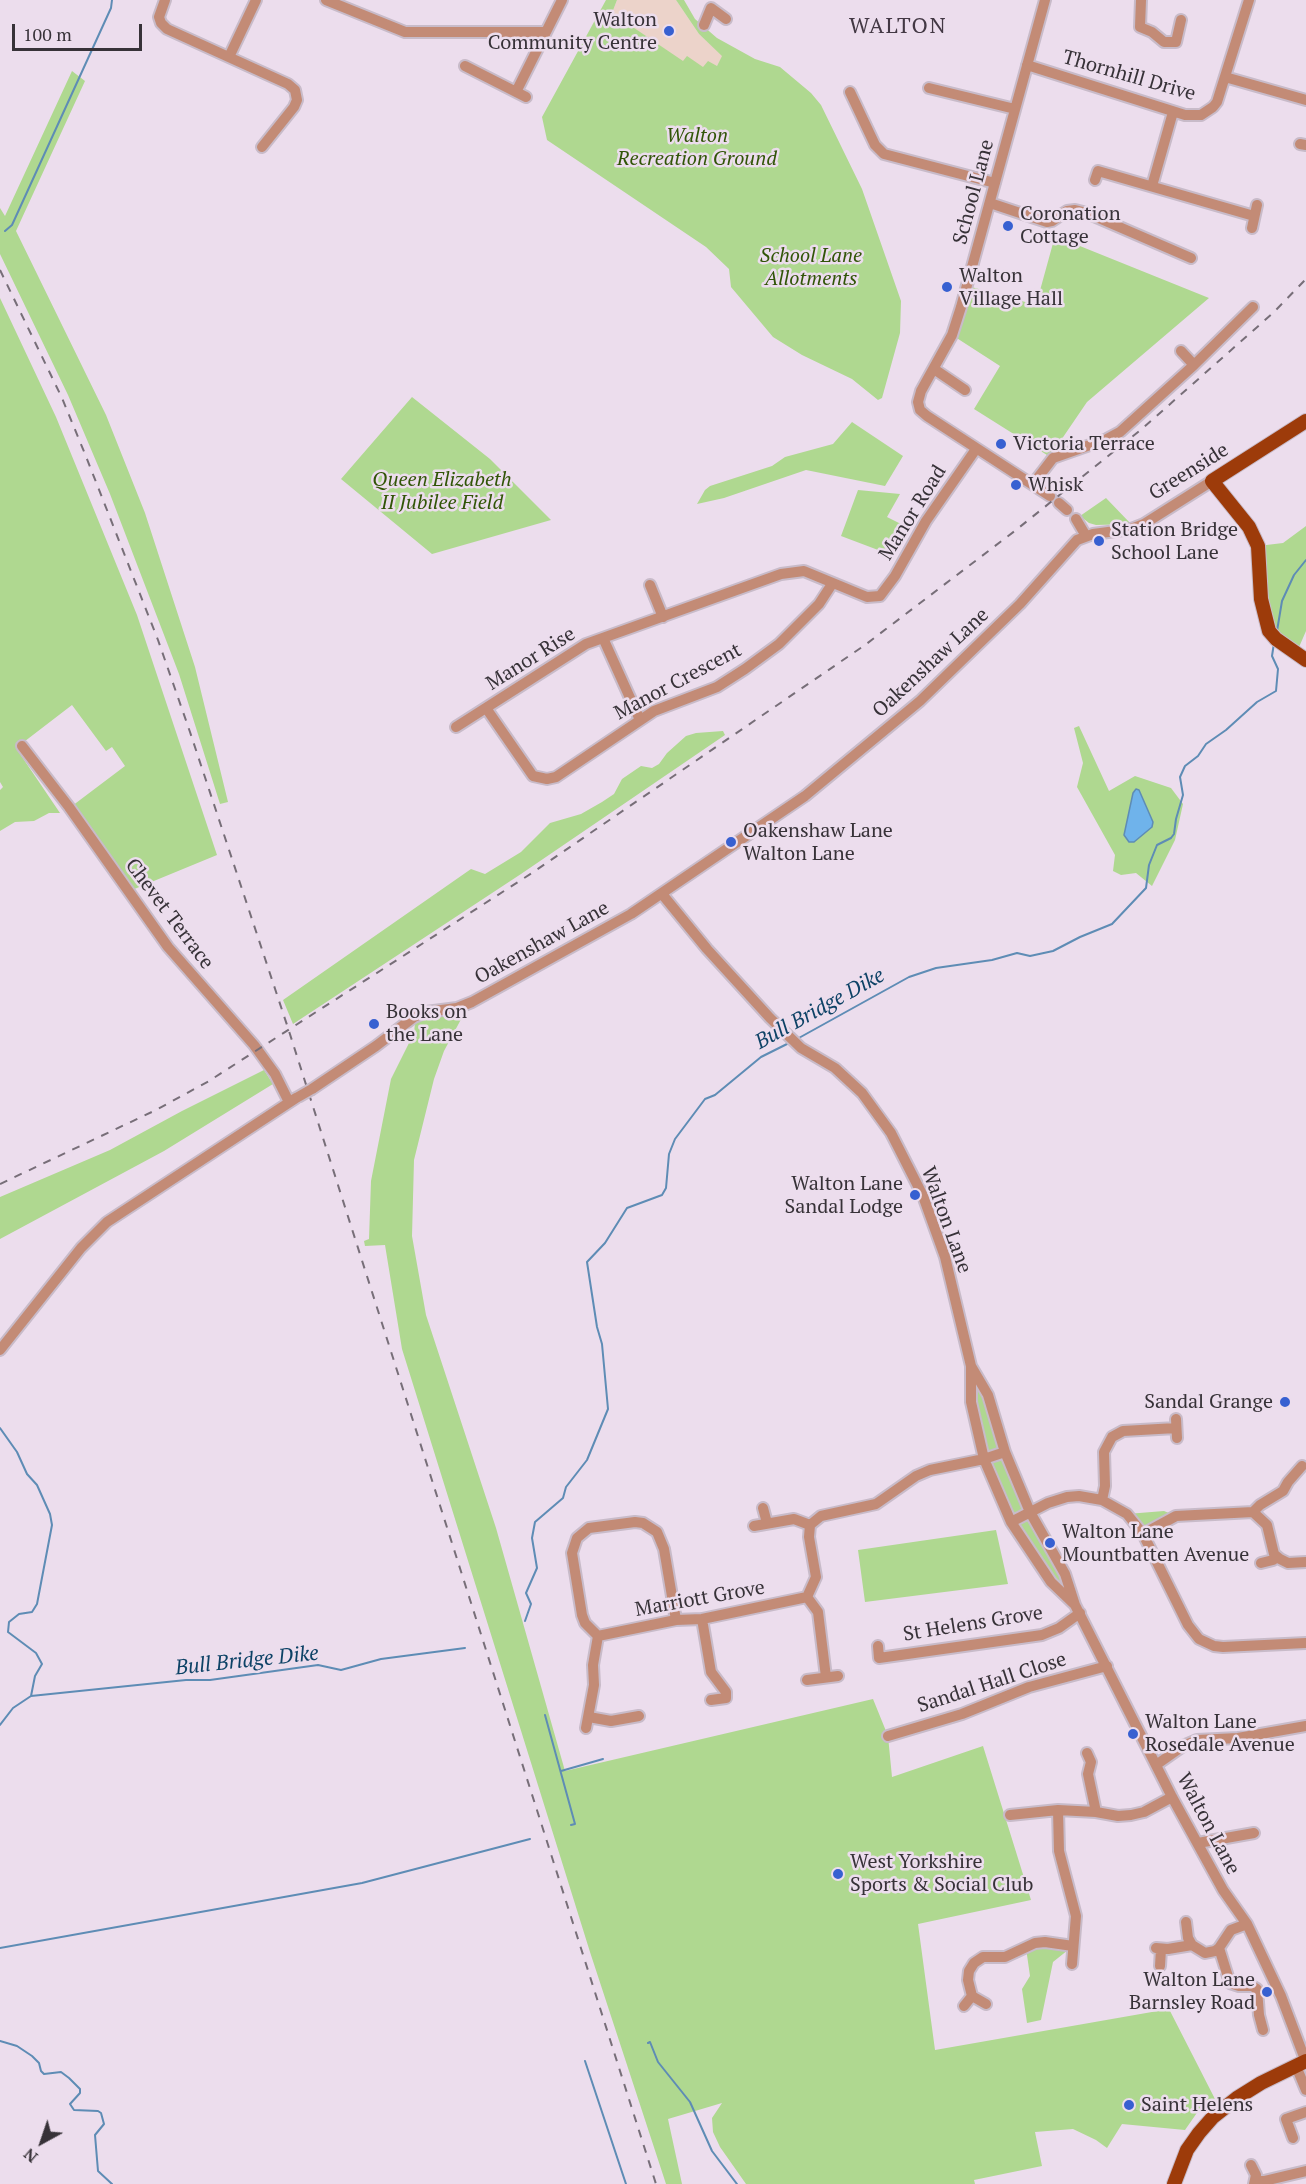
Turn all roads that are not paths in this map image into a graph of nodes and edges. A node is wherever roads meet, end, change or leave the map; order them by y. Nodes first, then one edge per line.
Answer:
1 (165, 0) edge
2 (256, 0) edge
3 (326, 0) edge
4 (562, 0) edge
5 (1045, 0) edge
6 (1141, 0) edge
7 (1249, 0) edge
8 (711, 4) edge
9 (726, 19) dead end
10 (1181, 20) dead end
11 (704, 25) dead end
12 (546, 32) junction
13 (229, 57) junction
14 (1028, 65) junction
15 (465, 66) dead end
16 (1226, 76) junction
17 (930, 86) dead end
18 (850, 92) dead end
19 (1306, 100) edge
20 (1016, 109) junction
21 (1173, 112) junction
22 (260, 149) dead end
23 (1095, 180) dead end
24 (995, 183) junction
25 (1152, 186) junction
26 (990, 203) junction
27 (1252, 228) dead end
28 (1191, 258) dead end
29 (1253, 307) dead end
30 (1181, 351) dead end
31 (1194, 365) junction
32 (934, 369) junction
33 (962, 385) dead end
34 (1306, 421) edge
35 (976, 448) junction
36 (1212, 481) junction
37 (1033, 484) junction
38 (1059, 503) dead end
39 (1076, 519) dead end
40 (1086, 536) junction
41 (832, 584) junction
42 (651, 585) dead end
43 (880, 596) joint
44 (663, 617) junction
45 (603, 638) junction
46 (1306, 660) edge
47 (486, 708) junction
48 (640, 720) junction
49 (456, 727) dead end
50 (22, 746) dead end
51 (662, 894) junction
52 (294, 1100) junction
53 (0, 1350) edge
54 (971, 1366) junction
55 (1176, 1428) dead end
56 (1005, 1452) junction
57 (984, 1459) junction
58 (1302, 1466) dead end
59 (1102, 1500) junction
60 (763, 1508) dead end
61 (1030, 1512) junction
62 (1253, 1512) junction
63 (1011, 1522) junction
64 (767, 1523) junction
65 (810, 1525) junction
66 (754, 1526) dead end
67 (1143, 1534) junction
68 (1277, 1557) junction
69 (1306, 1562) edge
70 (1261, 1563) dead end
71 (807, 1597) junction
72 (1078, 1609) junction
73 (702, 1619) junction
74 (676, 1620) junction
75 (598, 1636) junction
76 (1306, 1642) edge
77 (878, 1646) dead end
78 (1107, 1666) junction
79 (838, 1676) dead end
80 (826, 1677) junction
81 (807, 1680) dead end
82 (711, 1700) dead end
83 (639, 1716) dead end
84 (589, 1717) junction
85 (1306, 1726) edge
86 (586, 1728) dead end
87 (888, 1736) dead end
88 (1087, 1753) dead end
89 (1156, 1765) junction
90 (1172, 1797) junction
91 (1058, 1810) junction
92 (1096, 1812) junction
93 (1010, 1815) dead end
94 (1254, 1833) dead end
95 (1198, 1842) junction
96 (1186, 1922) dead end
97 (1247, 1924) junction
98 (1192, 1945) junction
99 (1073, 1946) junction
100 (1219, 1948) junction
101 (1072, 1964) dead end
102 (1161, 1966) dead end
103 (972, 1996) junction
104 (986, 2004) dead end
105 (964, 2006) dead end
106 (1251, 2032) dead end
107 (1302, 2063) edge
108 (1306, 2090) edge
109 (1306, 2112) edge
110 (1293, 2138) dead end
111 (1251, 2165) dead end
112 (1306, 2171) edge
113 (1255, 2182) edge
114 (1174, 2184) edge

1 - 13 street
2 - 13 street
3 - 12 street
4 - 12 street
5 - 14 street, School Lane
6 - 10 street
7 - 16 street, Thornhill Drive
8 - 9 street
8 - 11 street
12 - 15 street
13 - 22 street
14 - 20 street, School Lane
14 - 21 street, Thornhill Drive
16 - 19 street
16 - 21 street, Thornhill Drive
17 - 20 street
18 - 24 street
20 - 24 street, School Lane
21 - 25 street
23 - 25 street
24 - 26 street, School Lane
25 - 27 street
26 - 28 street
26 - 32 street, School Lane
29 - 31 street
30 - 31 street
31 - 37 street
32 - 33 street
32 - 35 street, School Lane
34 - 36 main road, Greenside
35 - 37 street, School Lane
35 - 43 street, Manor Road
36 - 40 street, Greenside
36 - 46 main road
37 - 38 street, School Lane
39 - 40 street
40 - 51 street, Oakenshaw Lane
41 - 43 street, Manor Rise
41 - 44 street, Manor Rise
41 - 48 street, Manor Crescent
42 - 44 street
44 - 45 street, Manor Rise
45 - 47 street, Manor Rise
45 - 48 street
47 - 48 street, Manor Crescent
47 - 49 street, Manor Rise
50 - 52 street, Chevet Terrace
51 - 52 street, Oakenshaw Lane, bridge
51 - 54 street, Walton Lane
52 - 53 street, Oakenshaw Lane
54 - 56 street, Walton Lane
54 - 57 street, Walton Lane
55 - 59 street
56 - 57 street
56 - 61 street, Walton Lane
57 - 63 street, Walton Lane
57 - 65 street
58 - 62 street
59 - 61 street
59 - 67 street
60 - 64 street
61 - 63 street
61 - 72 street, Walton Lane
62 - 67 street
62 - 68 street
63 - 72 street, Walton Lane
64 - 65 street
64 - 66 street
65 - 71 street
67 - 76 street
68 - 69 street
68 - 70 street
71 - 73 street, Marriott Grove
71 - 80 street
72 - 77 street, St Helens Grove
72 - 78 street, Walton Lane
73 - 74 street, Marriott Grove
73 - 82 street
74 - 75 street, Marriott Grove
74 - 75 street
75 - 84 street
78 - 87 street, Sandal Hall Close
78 - 89 street, Walton Lane
79 - 80 street
80 - 81 street
83 - 84 street
84 - 86 street
85 - 89 street
88 - 92 street
89 - 90 street, Walton Lane
90 - 92 street
90 - 95 street, Walton Lane
91 - 92 street
91 - 93 street
91 - 99 street
94 - 95 street
95 - 97 street, Walton Lane
96 - 98 street
97 - 100 street
97 - 107 street, Walton Lane
98 - 100 street
98 - 102 street
99 - 101 street
99 - 103 street
100 - 106 street
103 - 104 street
103 - 105 street
107 - 108 street, Walton Lane
107 - 114 main road
109 - 110 street
111 - 113 street
112 - 113 street

